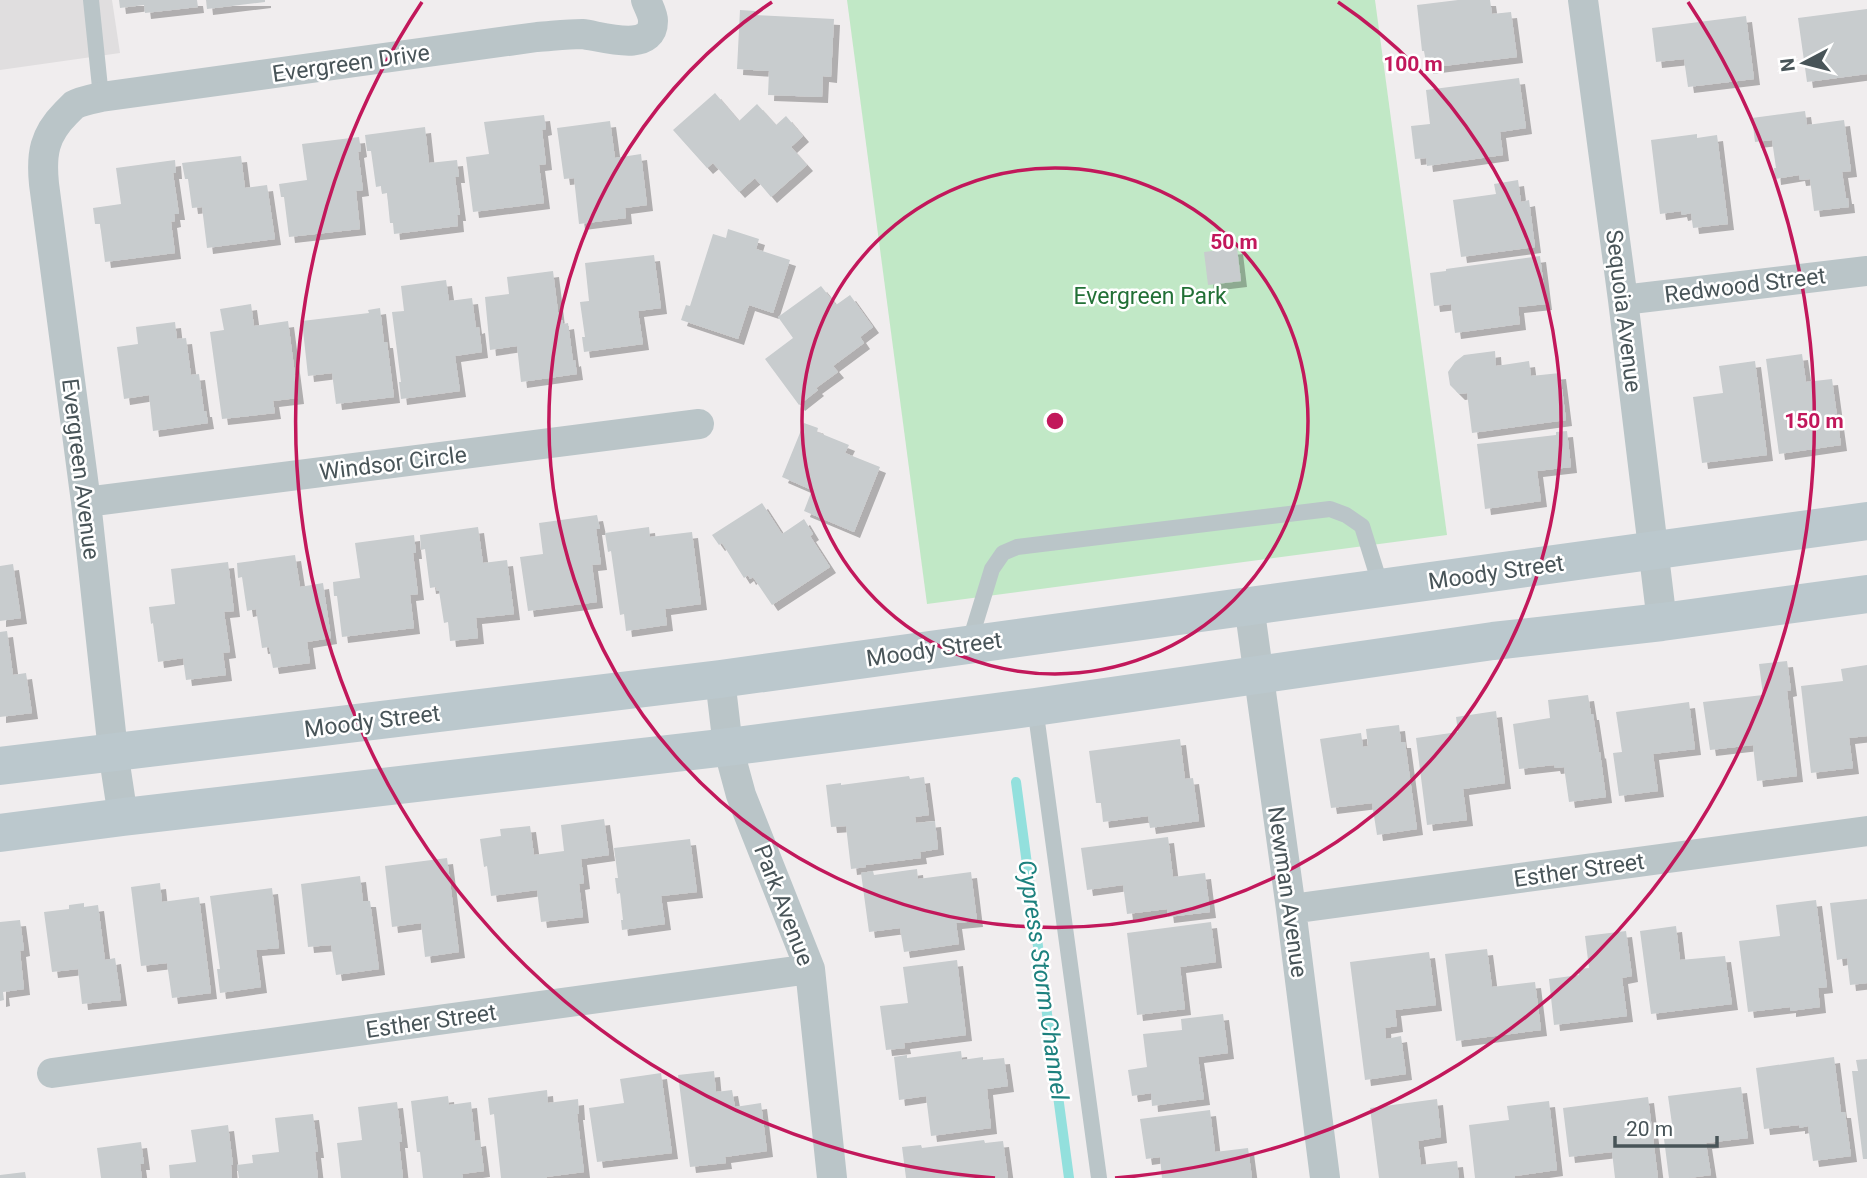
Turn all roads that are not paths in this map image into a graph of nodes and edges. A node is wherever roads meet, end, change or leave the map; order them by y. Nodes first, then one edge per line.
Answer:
1 (91, 0) edge
2 (646, 0) edge
3 (1583, 0) edge
4 (101, 97) junction
5 (55, 123) joint
6 (1867, 271) edge
7 (1623, 300) junction
8 (699, 424) dead end
9 (86, 502) junction
10 (1867, 521) edge
11 (1654, 551) junction
12 (1381, 587) junction
13 (1867, 594) edge
14 (1250, 605) junction
15 (1662, 622) junction
16 (969, 644) junction
17 (1258, 674) junction
18 (720, 679) junction
19 (1035, 707) junction
20 (728, 747) junction
21 (113, 751) junction
22 (0, 766) edge
23 (123, 817) junction
24 (1867, 831) edge
25 (0, 833) edge
26 (1291, 909) junction
27 (810, 969) junction
28 (51, 1073) dead end
29 (832, 1178) edge
30 (1099, 1178) edge
31 (1325, 1178) edge

1 - 4 lane
2 - 4 street, Evergreen Drive
3 - 7 street, Sequoia Avenue
4 - 5 street, Evergreen Drive
5 - 9 street, Evergreen Avenue
6 - 7 street, Redwood Street
7 - 11 street, Sequoia Avenue
8 - 9 street, Windsor Circle
9 - 21 street, Evergreen Avenue
10 - 11 main road, Moody Street
11 - 12 main road, Moody Street
11 - 15 street, Sequoia Avenue
12 - 14 main road, Moody Street
12 - 16 lane
13 - 15 main road
14 - 16 main road, Moody Street
14 - 17 street, Newman Avenue
15 - 17 main road
16 - 18 main road, Moody Street
17 - 19 main road
17 - 26 street, Newman Avenue
18 - 20 street, Park Avenue
18 - 21 main road, Moody Street
19 - 20 main road
19 - 30 lane
20 - 23 main road
20 - 27 street, Park Avenue
21 - 22 main road, Moody Street
21 - 23 street, Evergreen Avenue
23 - 25 main road
24 - 26 street, Esther Street
26 - 31 street, Newman Avenue
27 - 28 street, Esther Street
27 - 29 street, Park Avenue

